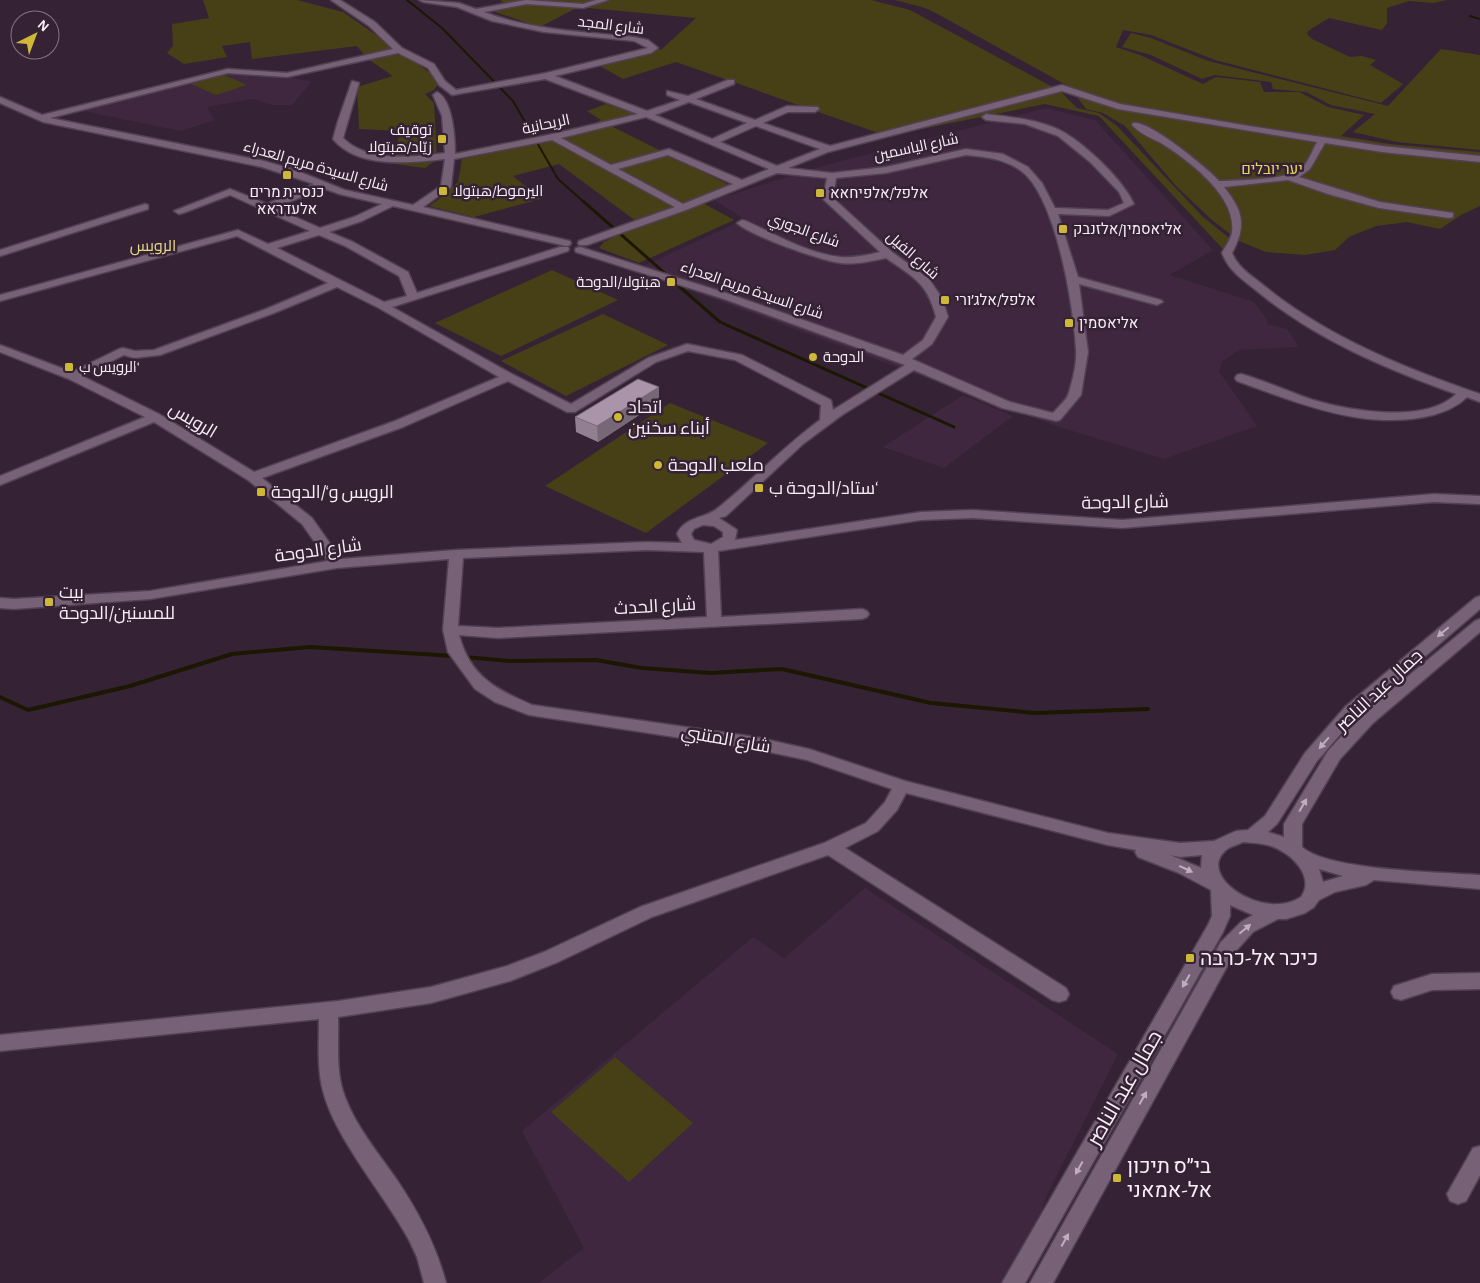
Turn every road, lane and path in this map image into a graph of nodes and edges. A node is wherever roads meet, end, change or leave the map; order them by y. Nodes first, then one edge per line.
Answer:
1 (335, 0) edge
2 (423, 0) edge
3 (604, 0) edge
4 (474, 11) junction
5 (400, 50) junction
6 (546, 76) junction
7 (732, 82) dead end
8 (354, 83) dead end
9 (442, 83) junction
10 (437, 93) junction
11 (452, 93) junction
12 (670, 93) dead end
13 (689, 99) junction
14 (0, 100) edge
15 (445, 108) junction
16 (815, 109) dead end
17 (646, 114) junction
18 (986, 116) dead end
19 (41, 118) junction
20 (755, 123) junction
21 (1136, 125) dead end
22 (553, 137) junction
23 (1322, 140) junction
24 (712, 142) junction
25 (830, 149) junction
26 (451, 156) junction
27 (1480, 159) edge
28 (611, 168) junction
29 (778, 170) junction
30 (832, 176) junction
31 (1288, 177) junction
32 (742, 184) junction
33 (1216, 184) junction
34 (321, 185) junction
35 (392, 203) junction
36 (145, 207) dead end
37 (267, 208) junction
38 (415, 208) junction
39 (683, 208) junction
40 (179, 211) dead end
41 (1052, 211) junction
42 (1449, 215) dead end
43 (742, 223) dead end
44 (319, 232) junction
45 (565, 246) junction
46 (581, 247) junction
47 (267, 248) junction
48 (0, 253) edge
49 (888, 254) junction
50 (1072, 279) junction
51 (337, 283) junction
52 (413, 297) junction
53 (0, 298) edge
54 (1157, 302) dead end
55 (383, 306) junction
56 (0, 348) edge
57 (909, 362) junction
58 (73, 376) junction
59 (508, 377) junction
60 (1240, 378) dead end
61 (1465, 392) junction
62 (1480, 398) edge
63 (155, 418) junction
64 (826, 421) junction
65 (253, 477) junction
66 (0, 481) edge
67 (1480, 500) edge
68 (732, 505) junction
69 (693, 524) junction
70 (729, 530) junction
71 (771, 540) junction
72 (642, 546) junction
73 (710, 548) junction
74 (456, 554) junction
75 (337, 564) junction
76 (1480, 601) edge
77 (0, 603) edge
78 (862, 614) dead end
79 (714, 621) junction
80 (1480, 624) edge
81 (450, 630) junction
82 (902, 786) junction
83 (1252, 836) junction
84 (1108, 839) junction
85 (1215, 847) junction
86 (830, 848) junction
87 (1298, 854) junction
88 (1390, 876) junction
89 (1480, 882) edge
90 (1218, 887) junction
91 (1313, 896) junction
92 (1274, 913) junction
93 (1480, 981) edge
94 (1401, 992) dead end
95 (1059, 994) dead end
96 (328, 1010) junction
97 (0, 1043) edge
98 (1480, 1155) edge
99 (1458, 1194) dead end
100 (435, 1283) edge
101 (1013, 1283) edge
102 (1041, 1283) edge

1 - 5 street
2 - 4 street, شارع المجد
3 - 4 street
4 - 6 street, شارع المجد
5 - 9 street
5 - 19 street
6 - 11 street, شارع المجد
6 - 17 street
7 - 13 street, الريحانية
8 - 26 street, الريحانية
9 - 10 street
9 - 11 street
10 - 11 street, شارع المجد
10 - 15 street
11 - 15 street
12 - 13 street
13 - 17 street, الريحانية
13 - 20 street
14 - 19 street, شارع السيدة مريم العدراء
15 - 26 street
16 - 20 street
17 - 22 street, الريحانية
17 - 24 street
18 - 41 street
19 - 34 street, شارع السيدة مريم العدراء
20 - 24 street
20 - 25 street
21 - 33 street
22 - 26 street, الريحانية
22 - 28 street
23 - 25 street
23 - 27 street
23 - 31 street
24 - 29 street
25 - 29 street
26 - 38 street
28 - 32 street
28 - 39 street
29 - 30 street, شارع الياسمين
29 - 32 street
30 - 41 street, شارع الياسمين
30 - 49 street, شارع الفيل
31 - 33 street
31 - 42 street
32 - 39 street
33 - 61 street
34 - 35 street, شارع السيدة مريم العدراء
34 - 37 street
35 - 38 street, شارع السيدة مريم العدراء
35 - 44 street
36 - 48 street
37 - 40 street
37 - 44 street
38 - 45 street, شارع السيدة مريم العدراء
39 - 46 street
41 - 50 street, شارع الياسمين
43 - 49 street, شارع الجوري
44 - 47 street
44 - 52 street
45 - 46 street
45 - 52 street
46 - 57 street, شارع السيدة مريم العدراء
47 - 51 street
47 - 53 street
49 - 57 street, شارع الفيل
50 - 54 street
50 - 57 street, شارع الياسمين
51 - 55 street
51 - 58 street
52 - 55 street
55 - 59 street
56 - 58 street, الرويس
57 - 64 street, شارع الدوحة
58 - 63 street, الرويس
59 - 64 street
59 - 65 street
60 - 61 street
61 - 62 street
63 - 65 street, الرويس
63 - 66 street
64 - 68 street, شارع الدوحة
65 - 75 street, الرويس
67 - 71 street, شارع الدوحة
68 - 69 street, شارع الدوحة
68 - 70 street
69 - 70 street, شارع الدوحة
69 - 72 street, شارع الدوحة
69 - 73 street
70 - 71 street, شارع الدوحة
70 - 73 street
71 - 73 street, شارع الدوحة
72 - 73 street, شارع الدوحة
72 - 74 street, شارع الدوحة
73 - 79 street
74 - 75 street, شارع الدوحة
74 - 81 street, شارع المتنبي
75 - 77 street, شارع الدوحة
76 -> 83 street, جمال عبد الناصر
78 - 79 street, شارع الحدث
79 - 81 street, شارع الحدث
87 -> 80 street, جمال عبد الناصر
81 - 82 street, شارع المتنبي
82 - 84 street, شارع المتنبي
82 - 86 street
83 - 85 street
83 - 87 street
84 - 85 street
84 -> 90 street
85 - 90 street
86 - 95 street
86 - 96 street
87 - 88 street
87 - 91 street
88 - 89 street
88 - 91 street
90 - 92 street
90 -> 101 street, جمال عبد الناصر
91 - 92 street
102 -> 92 street, جمال عبد الناصر
93 - 94 street
96 - 97 street
96 - 100 street
98 - 99 street

